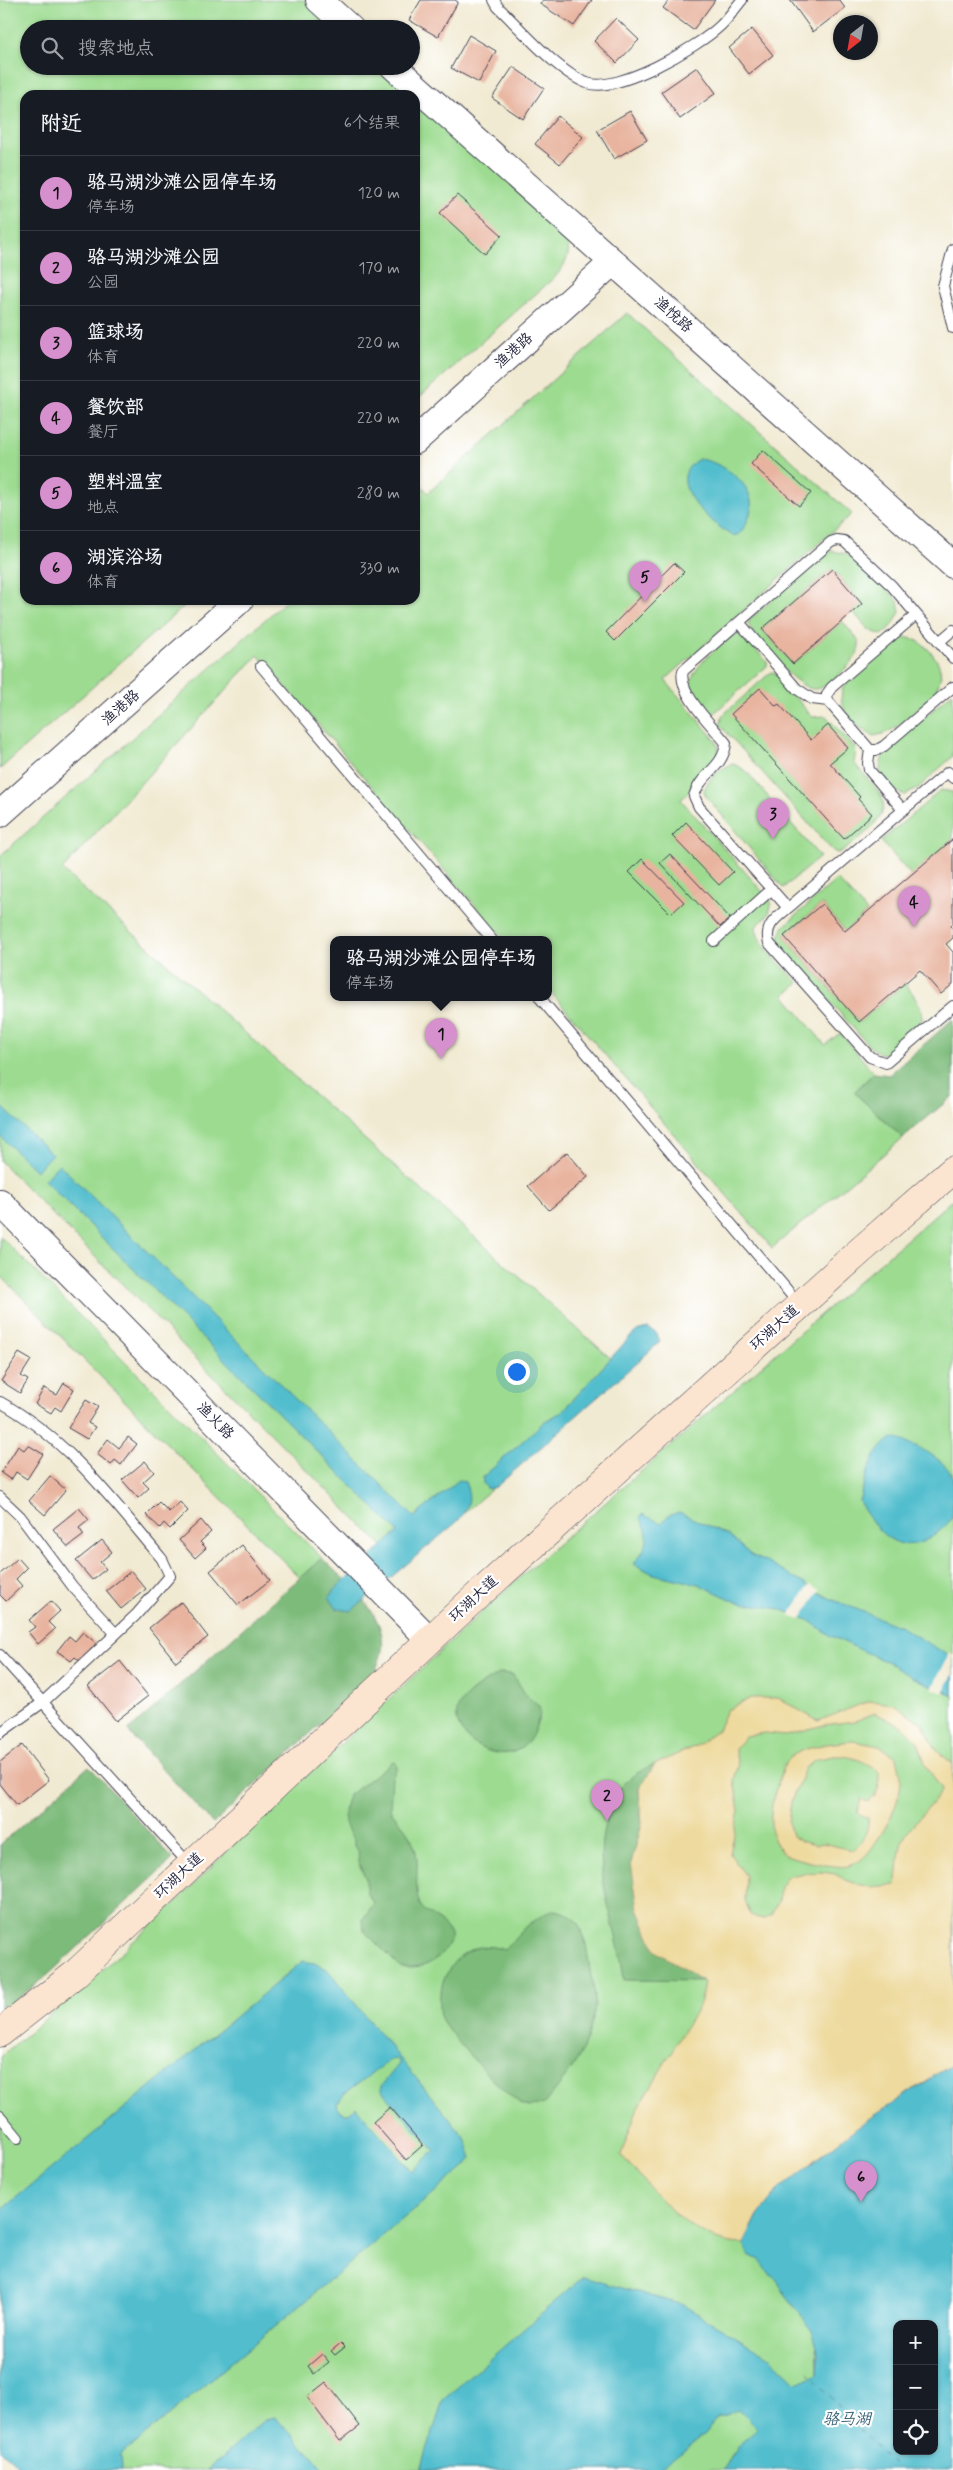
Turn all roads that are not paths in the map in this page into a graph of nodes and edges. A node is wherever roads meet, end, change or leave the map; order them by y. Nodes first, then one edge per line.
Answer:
1 (319, 0) edge
2 (494, 0) edge
3 (742, 0) edge
4 (341, 20) edge
5 (403, 75) edge
6 (420, 90) edge
7 (420, 90) edge
8 (953, 249) edge
9 (613, 262) junction
10 (953, 328) edge
11 (420, 436) edge
12 (953, 565) edge
13 (234, 605) edge
14 (916, 615) junction
15 (739, 622) junction
16 (953, 630) edge
17 (939, 642) junction
18 (953, 658) edge
19 (261, 666) dead end
20 (953, 687) edge
21 (828, 701) junction
22 (870, 750) junction
23 (953, 778) edge
24 (903, 810) junction
25 (0, 814) edge
26 (772, 889) junction
27 (788, 908) junction
28 (489, 936) edge
29 (714, 941) dead end
30 (543, 1001) edge
31 (953, 1006) edge
32 (953, 1170) edge
33 (0, 1202) edge
34 (800, 1305) junction
35 (0, 1402) edge
36 (0, 1497) edge
37 (116, 1634) junction
38 (430, 1640) junction
39 (0, 1655) edge
40 (42, 1703) junction
41 (0, 1733) edge
42 (190, 1865) junction
43 (0, 2034) edge
44 (0, 2116) edge
45 (18, 2138) dead end

1 - 4 street
2 - 3 lane
5 - 7 street, 渔悦路
6 - 9 street, 渔悦路
8 - 10 lane
9 - 11 street, 渔港路
9 - 12 street, 渔悦路
13 - 25 street, 渔港路
14 - 15 lane
14 - 17 lane
14 - 21 lane
15 - 21 lane
15 - 26 lane
16 - 17 lane
17 - 18 lane
19 - 28 lane
20 - 22 lane
21 - 22 lane
22 - 24 lane
23 - 24 lane
24 - 27 lane
26 - 27 lane
26 - 29 lane
27 - 31 lane
30 - 34 lane
32 - 34 main road, 环湖大道
33 - 38 street, 渔火路
34 - 38 main road, 环湖大道
35 - 37 lane
36 - 37 lane
37 - 40 lane
38 - 42 main road, 环湖大道
39 - 40 lane
40 - 41 lane
40 - 42 lane
42 - 43 main road, 环湖大道
44 - 45 lane

